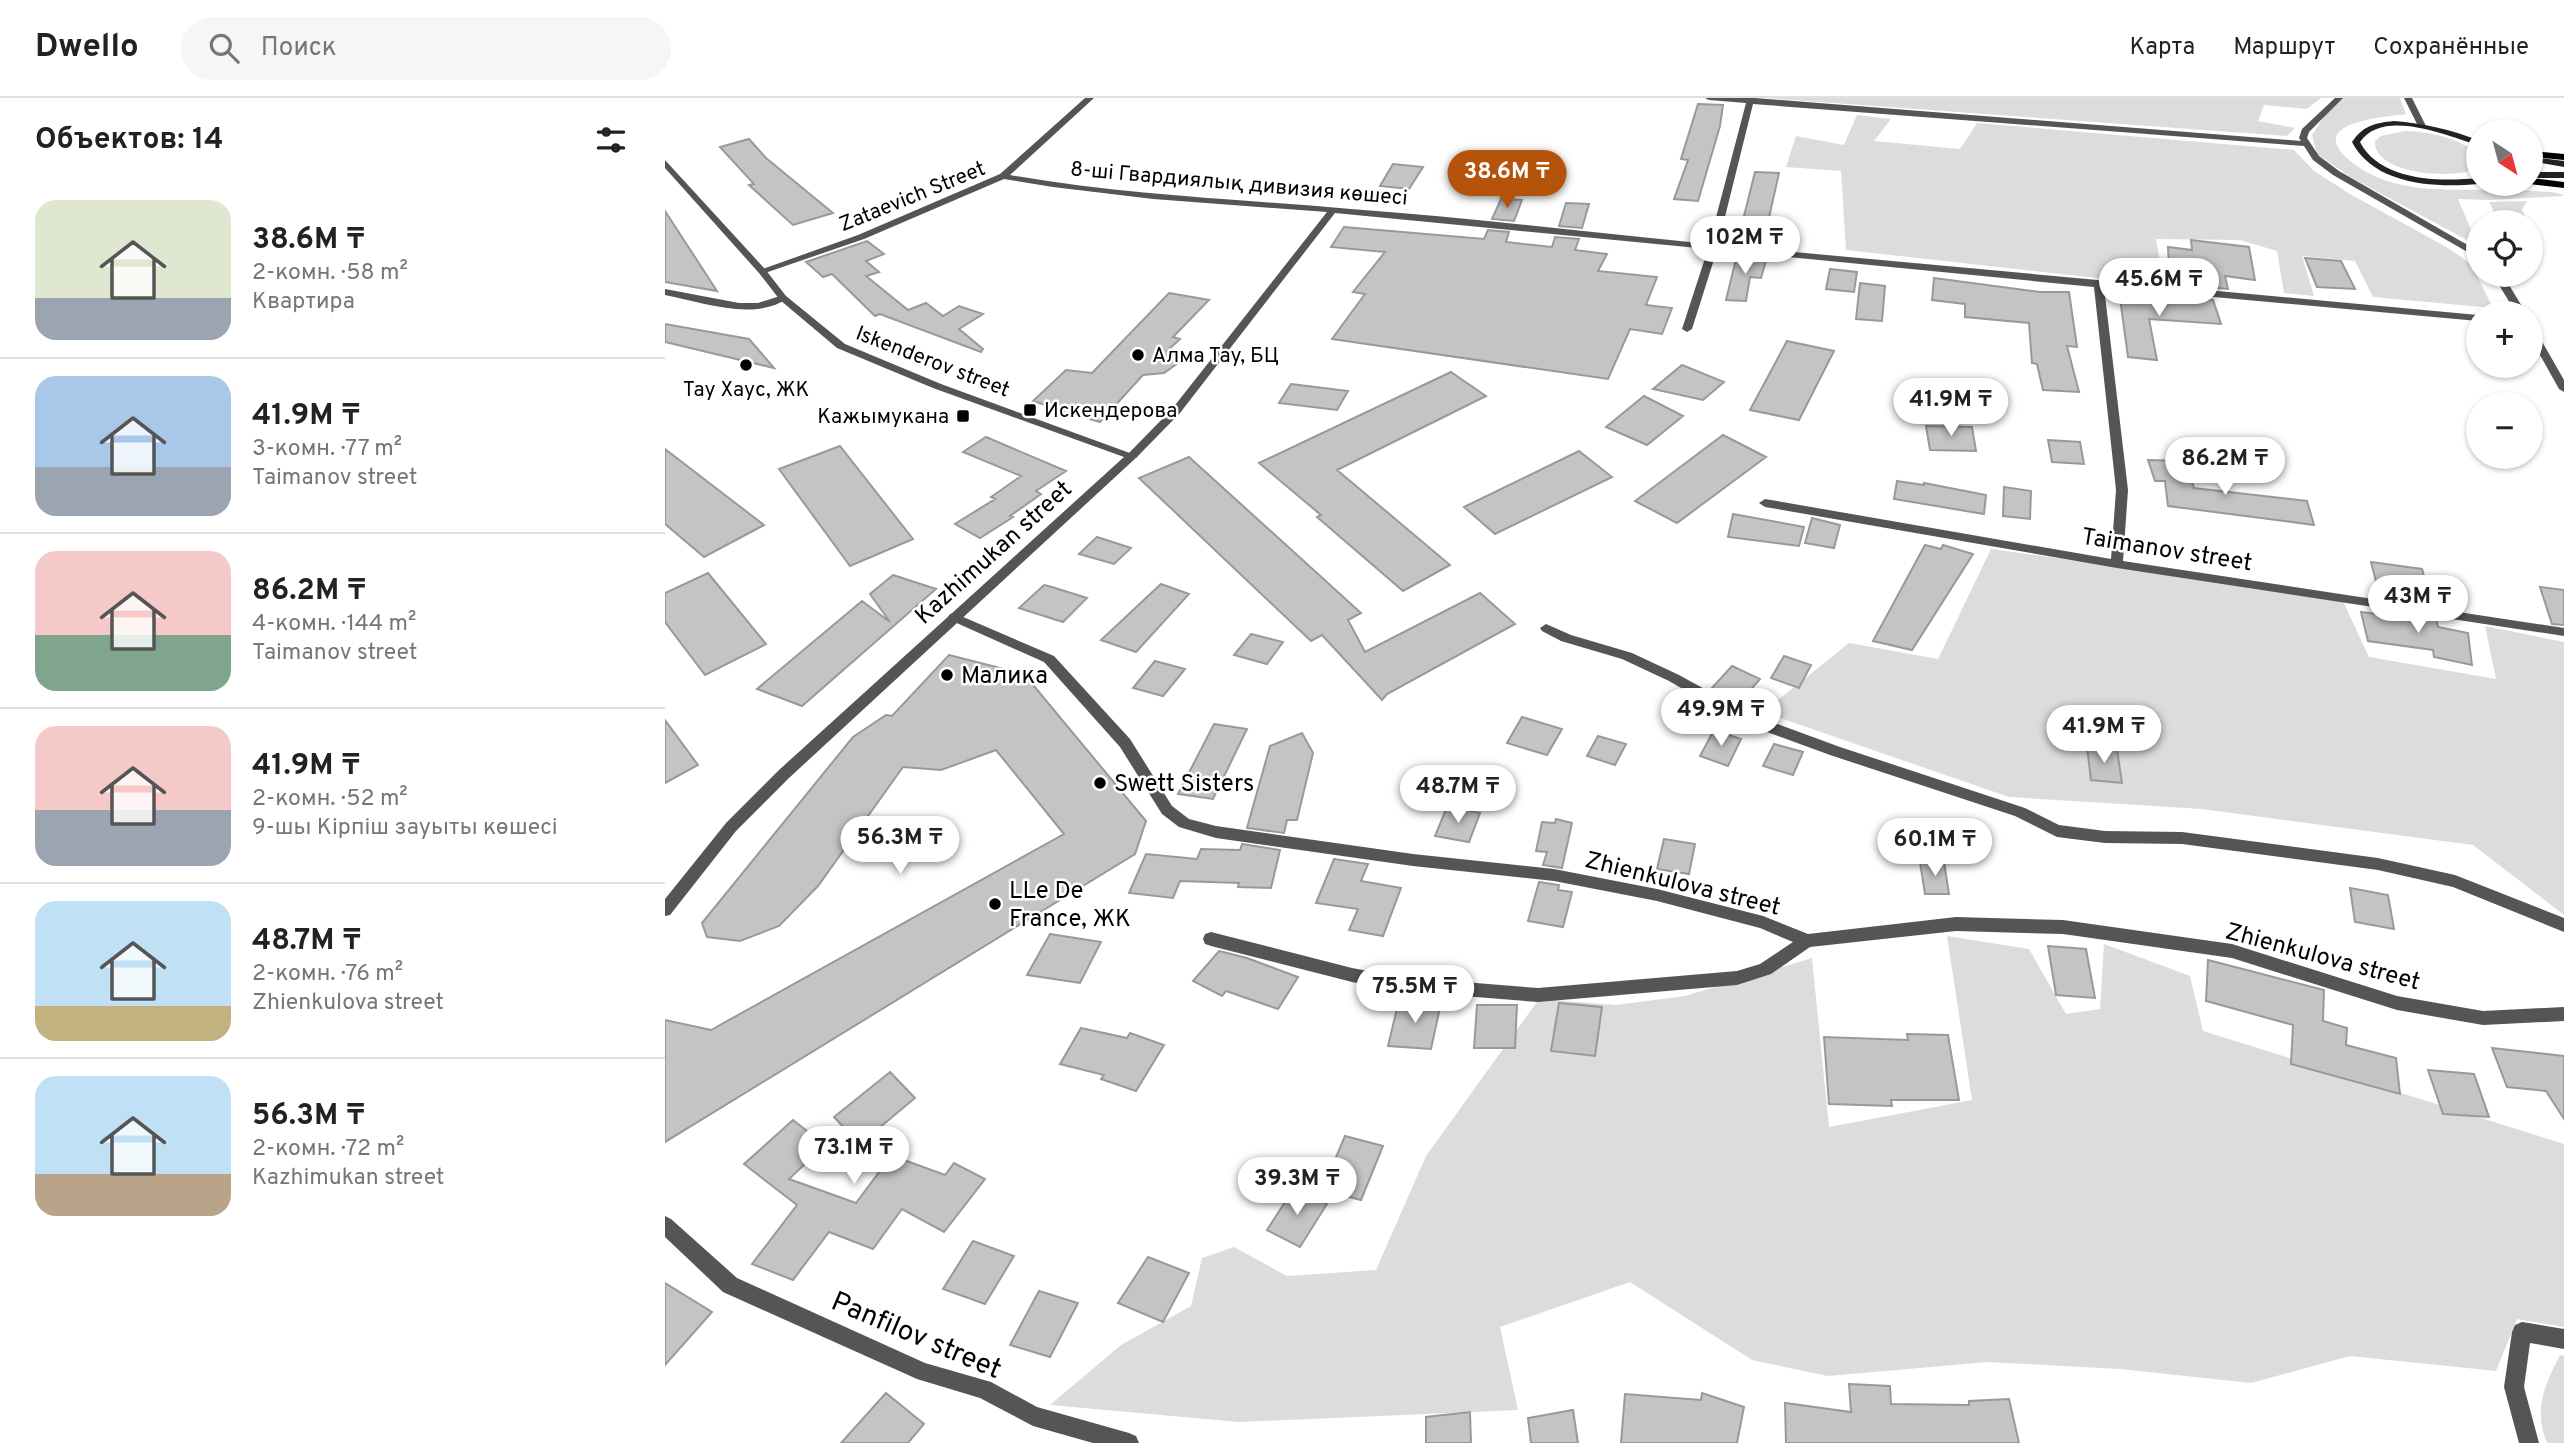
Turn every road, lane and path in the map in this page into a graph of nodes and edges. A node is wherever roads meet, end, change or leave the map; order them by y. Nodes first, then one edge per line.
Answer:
1 (1090, 98) edge
2 (1709, 98) edge
3 (2339, 98) edge
4 (2408, 98) edge
5 (1751, 100) edge
6 (2422, 126) junction
7 (2466, 139) edge
8 (2307, 144) junction
9 (2543, 156) edge
10 (2564, 157) edge
11 (2543, 159) edge
12 (665, 163) edge
13 (2564, 164) edge
14 (2543, 175) edge
15 (2564, 175) edge
16 (1003, 176) junction
17 (2543, 182) edge
18 (2466, 183) edge
19 (2564, 185) edge
20 (1333, 211) junction
21 (1713, 248) junction
22 (2466, 248) edge
23 (762, 271) junction
24 (2099, 286) junction
25 (665, 292) edge
26 (783, 298) junction
27 (2466, 317) edge
28 (1687, 329) dead end
29 (2543, 352) edge
30 (2564, 389) edge
31 (1132, 456) junction
32 (1765, 503) dead end
33 (2117, 564) junction
34 (954, 617) junction
35 (1546, 628) dead end
36 (2564, 632) edge
37 (665, 910) edge
38 (2564, 925) edge
39 (1211, 939) dead end
40 (1807, 941) junction
41 (2564, 1014) edge
42 (665, 1225) edge
43 (2564, 1339) edge
44 (1129, 1443) edge
45 (2529, 1443) edge

1 - 16 street, Zataevich Street
2 - 5 street
3 - 8 street
4 - 6 street
5 - 8 street
5 - 21 street
6 - 7 main road
6 - 18 main road
8 - 22 street
9 - 10 main road
11 - 13 main road
12 - 23 street, Iskenderov street
14 - 15 main road
16 - 20 street, 8-ші Гвардиялық дивизия көшесі
16 - 23 street, Zataevich Street
17 - 19 main road
20 - 21 street, 8-ші Гвардиялық дивизия көшесі
20 - 31 street, Kazhimukan street
21 - 24 street, 8-ші Гвардиялық дивизия көшесі
21 - 28 street
23 - 26 street, Iskenderov street
24 - 27 street, 8-ші Гвардиялық дивизия көшесі
24 - 33 street
25 - 26 street
26 - 31 street, Iskenderov street
29 - 30 street
31 - 34 street, Kazhimukan street
32 - 33 street, Taimanov street
33 - 36 street, Taimanov street
34 - 37 street, Kazhimukan street
34 - 40 street, Zhienkulova street
35 - 38 street
39 - 40 street
40 - 41 street, Zhienkulova street
42 - 44 street, Panfilov street
43 - 45 street

